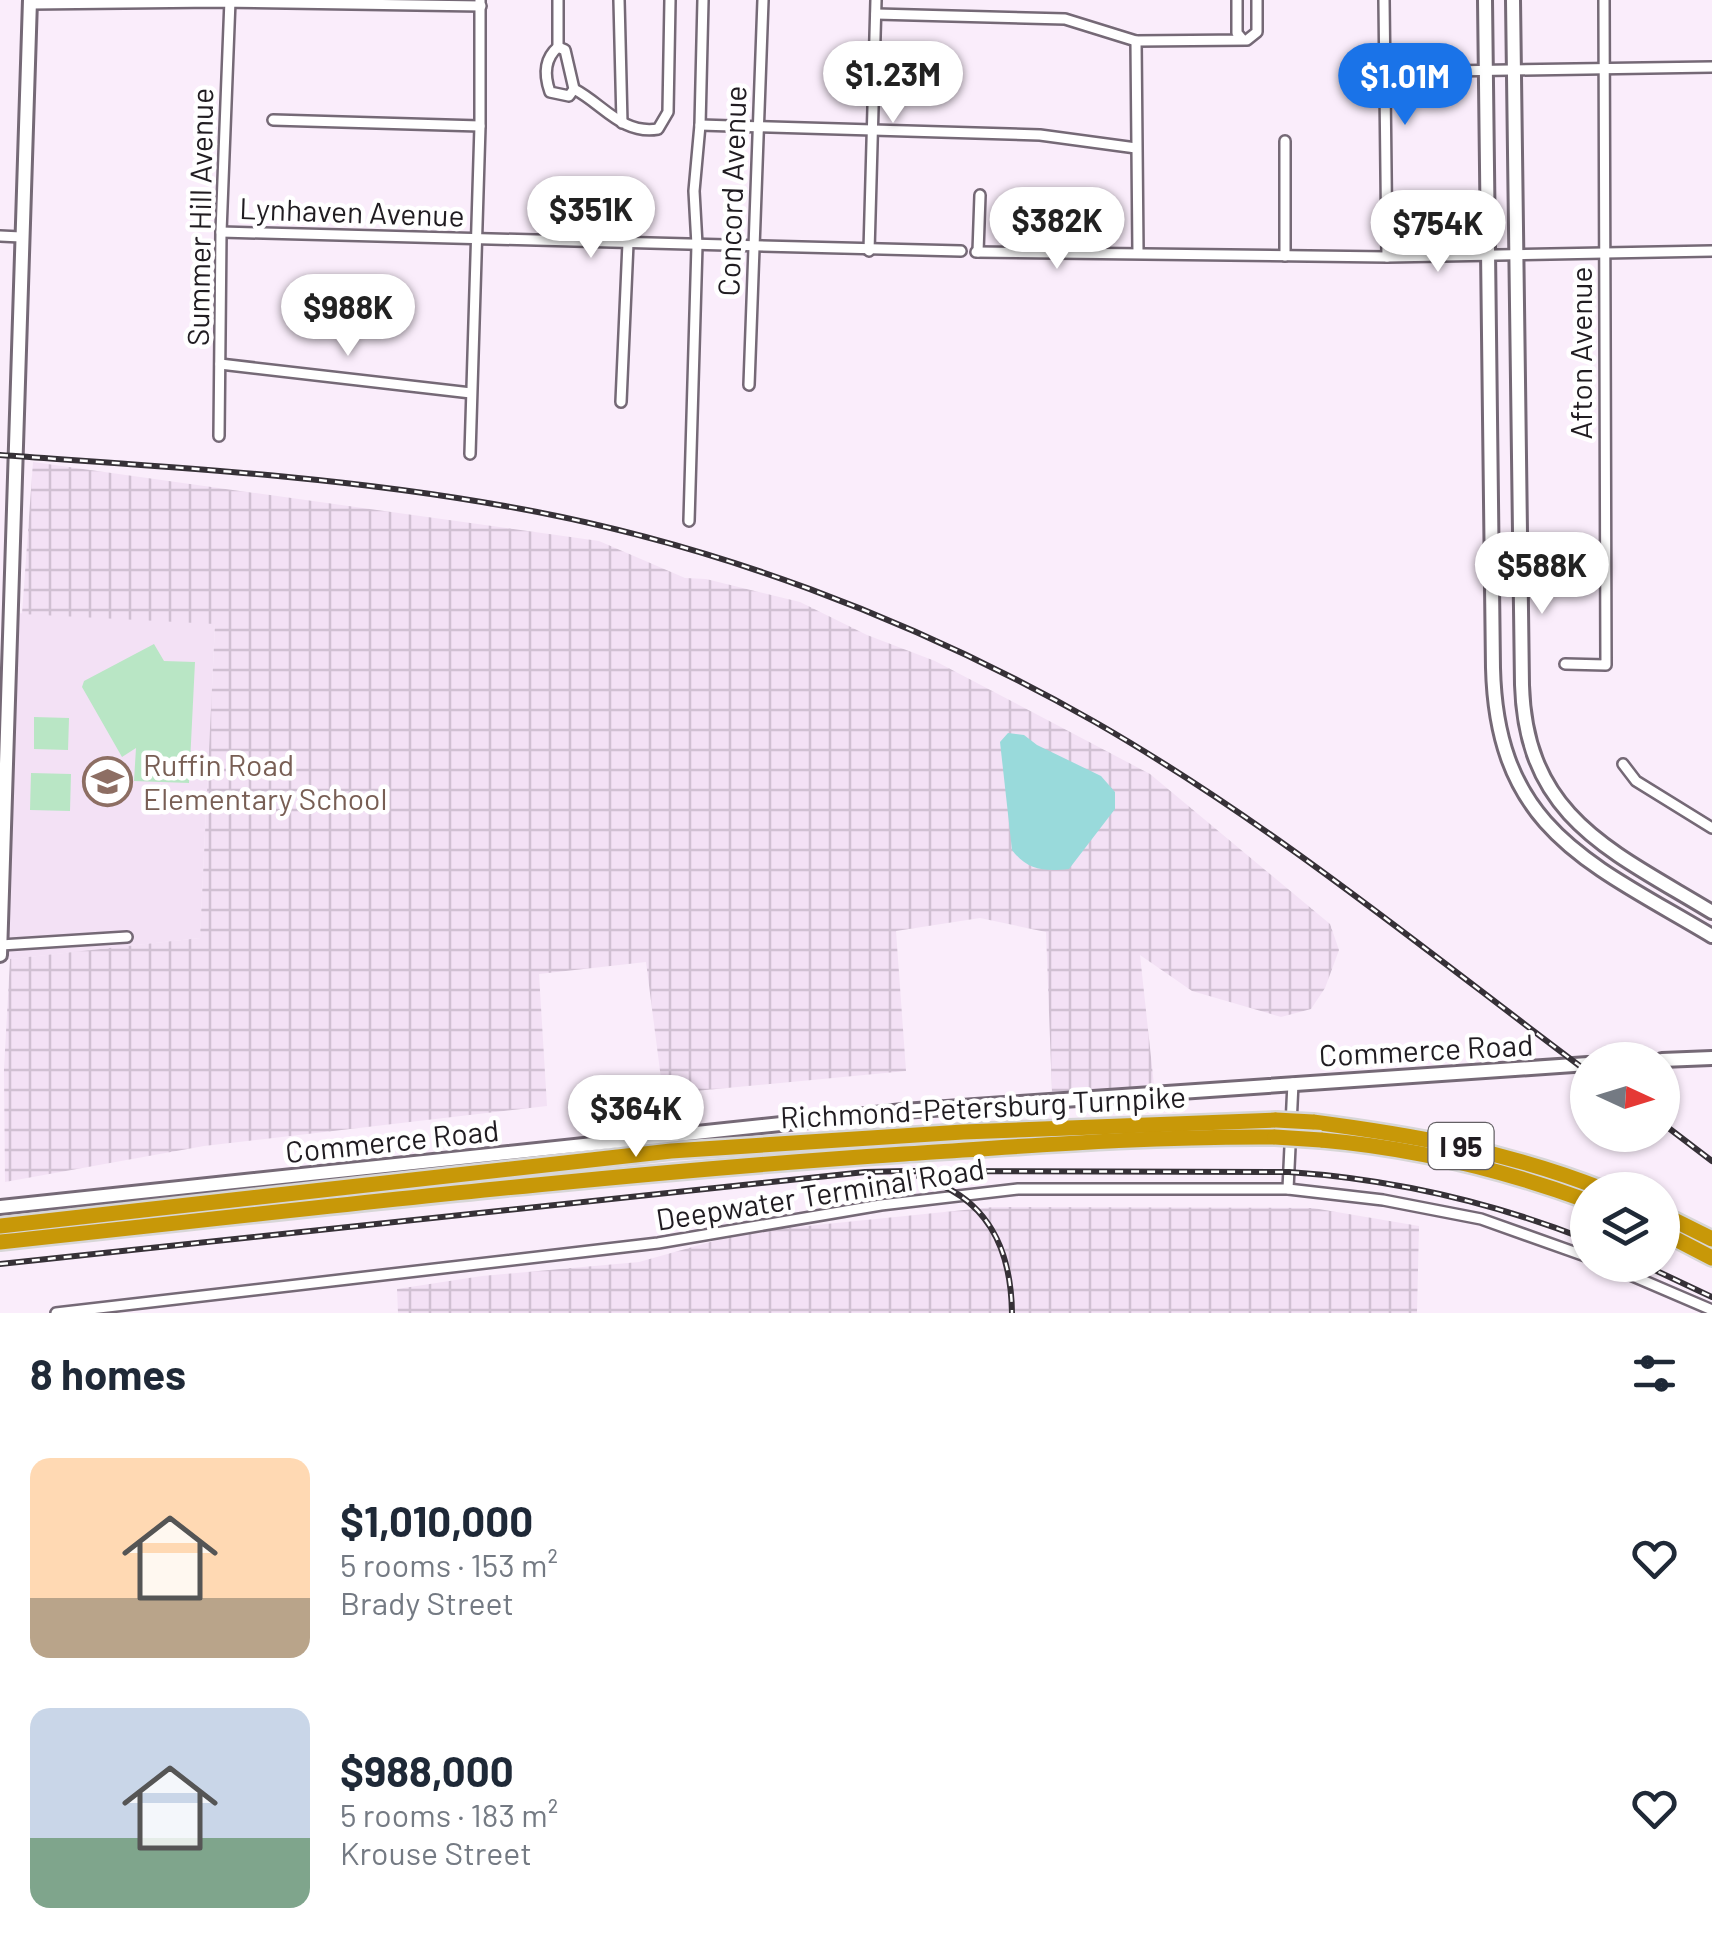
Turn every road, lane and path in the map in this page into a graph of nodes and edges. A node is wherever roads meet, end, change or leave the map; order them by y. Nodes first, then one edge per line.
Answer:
1 (558, 0) edge
2 (618, 0) edge
3 (670, 0) edge
4 (703, 0) edge
5 (763, 0) edge
6 (876, 0) edge
7 (1237, 0) edge
8 (1257, 0) edge
9 (1384, 0) edge
10 (1485, 0) edge
11 (1513, 0) edge
12 (1604, 0) edge
13 (230, 1) edge
14 (30, 2) edge
15 (129, 2) edge
16 (480, 3) edge
17 (876, 14) junction
18 (1242, 39) junction
19 (1136, 41) junction
20 (558, 47) junction
21 (1712, 67) edge
22 (1604, 69) junction
23 (1486, 71) junction
24 (1514, 71) junction
25 (1385, 72) junction
26 (574, 90) junction
27 (272, 120) dead end
28 (622, 123) junction
29 (700, 125) junction
30 (480, 126) junction
31 (759, 126) junction
32 (874, 130) junction
33 (1285, 141) dead end
34 (1136, 148) junction
35 (980, 195) dead end
36 (221, 232) junction
37 (0, 236) edge
38 (22, 237) junction
39 (476, 239) junction
40 (628, 243) junction
41 (697, 244) junction
42 (754, 245) junction
43 (869, 250) junction
44 (961, 252) dead end
45 (1712, 252) edge
46 (1138, 253) junction
47 (1605, 253) junction
48 (1488, 255) junction
49 (1516, 255) junction
50 (1286, 256) junction
51 (1386, 256) junction
52 (220, 364) junction
53 (750, 384) dead end
54 (471, 393) junction
55 (622, 402) dead end
56 (219, 436) dead end
57 (470, 454) dead end
58 (690, 521) dead end
59 (1565, 664) dead end
60 (4, 676) edge
61 (4, 693) edge
62 (1623, 764) dead end
63 (1712, 828) edge
64 (1712, 912) edge
65 (1712, 936) edge
66 (127, 937) dead end
67 (1, 945) edge
68 (0, 955) edge
69 (1712, 1058) edge
70 (1680, 1059) edge
71 (1570, 1065) edge
72 (1292, 1082) junction
73 (1275, 1129) junction
74 (1570, 1178) edge
75 (1288, 1190) junction
76 (1570, 1194) edge
77 (0, 1204) edge
78 (1680, 1223) edge
79 (0, 1226) edge
80 (1712, 1240) edge
81 (1680, 1241) edge
82 (0, 1242) edge
83 (1570, 1251) edge
84 (1712, 1258) edge
85 (1647, 1282) edge
86 (1712, 1310) edge
87 (56, 1313) edge

1 - 20 street
2 - 28 street
3 - 28 street
4 - 29 street
5 - 31 street, Concord Avenue
6 - 17 street
7 - 18 street
8 - 18 street
9 - 25 street
10 - 23 main road
11 - 24 main road
12 - 22 street, Afton Avenue
13 - 15 street
13 - 16 street
13 - 36 street, Summer Hill Avenue
14 - 15 street
14 - 38 main road
16 - 30 street
17 - 19 street
17 - 32 street
18 - 19 street
19 - 34 street
20 - 26 street
20 - 26 street
21 - 22 street
22 - 24 street
22 - 47 street, Afton Avenue
23 - 24 street
23 - 25 street
23 - 48 main road
24 - 49 main road
25 - 51 street
26 - 28 street
27 - 30 street
29 - 31 street
29 - 41 street
30 - 39 street
31 - 32 street
31 - 42 street, Concord Avenue
32 - 34 street
32 - 43 street
33 - 50 street
34 - 46 street
35 - 46 street
36 - 39 street, Lynhaven Avenue
36 - 52 street, Summer Hill Avenue
37 - 38 street
38 - 60 main road
39 - 40 street, Lynhaven Avenue
39 - 54 street
40 - 41 street, Lynhaven Avenue
40 - 55 street
41 - 42 street, Lynhaven Avenue
41 - 58 street
42 - 43 street, Lynhaven Avenue
42 - 53 street, Concord Avenue
43 - 44 street, Lynhaven Avenue
45 - 47 street
46 - 50 street
47 - 49 street
47 - 59 street, Afton Avenue
48 - 49 street
48 - 51 street
48 - 65 main road
49 - 64 main road
50 - 51 street
52 - 54 street
52 - 56 street, Summer Hill Avenue
54 - 57 street
60 - 61 main road
61 - 67 main road
62 - 63 street
66 - 67 street
67 - 68 main road
69 - 70 main road
71 - 72 main road, Commerce Road
72 - 75 street
72 - 77 main road, Commerce Road
73 - 74 highway, Richmond-Petersburg Turnpike / I 95, bridge
73 - 76 highway, Richmond-Petersburg Turnpike / I 95, bridge
73 - 79 highway, Richmond-Petersburg Turnpike / I 95
73 - 82 highway, Richmond-Petersburg Turnpike / I 95
75 - 83 street, Deepwater Terminal Road
75 - 87 street, Deepwater Terminal Road
78 - 80 highway
81 - 84 highway
85 - 86 street

